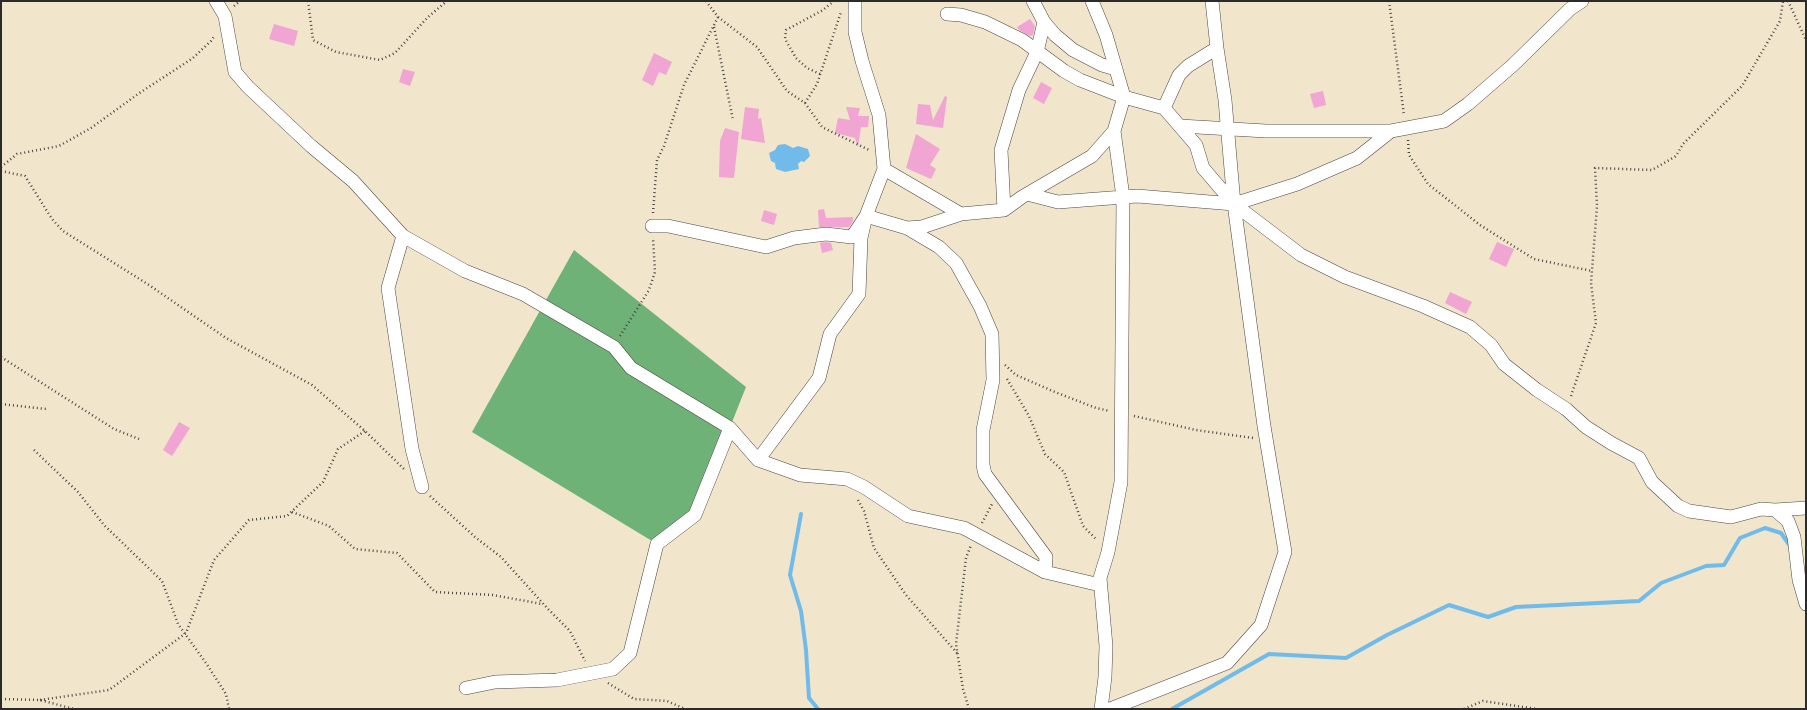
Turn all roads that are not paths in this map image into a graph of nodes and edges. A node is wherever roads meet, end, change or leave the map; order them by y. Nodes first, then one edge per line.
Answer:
1 (216, 1) edge
2 (855, 1) edge
3 (1033, 1) edge
4 (1092, 1) edge
5 (1212, 1) edge
6 (1582, 1) edge
7 (947, 14) dead end
8 (1044, 22) junction
9 (1217, 48) junction
10 (1037, 52) junction
11 (1116, 69) junction
12 (1124, 97) junction
13 (1164, 108) junction
14 (1180, 126) junction
15 (1228, 128) junction
16 (1114, 131) junction
17 (1391, 131) junction
18 (884, 169) junction
19 (1027, 194) junction
20 (1123, 197) junction
21 (1234, 204) junction
22 (1004, 210) junction
23 (961, 214) junction
24 (866, 216) junction
25 (652, 226) road end
26 (907, 228) junction
27 (403, 236) junction
28 (730, 428) junction
29 (758, 460) junction
30 (422, 487) road end
31 (1806, 508) edge
32 (1775, 510) junction
33 (1045, 572) junction
34 (1100, 585) junction
35 (1806, 604) edge
36 (466, 688) dead end
37 (1101, 709) edge
38 (1110, 709) edge

1 - 27 street
2 - 18 street
3 - 8 street
4 - 11 street
5 - 9 street
6 - 17 street
7 - 10 street
8 - 10 street
8 - 11 street
9 - 13 street
9 - 15 street
10 - 12 street
10 - 22 street
11 - 12 street
12 - 13 street
12 - 16 street
13 - 14 street
14 - 15 street
14 - 21 street
15 - 17 street
15 - 21 street
16 - 19 street
16 - 20 street
17 - 21 street
18 - 23 street
18 - 24 street
19 - 20 street
19 - 22 street
20 - 21 street
20 - 34 street
21 - 32 street
21 - 38 street
22 - 23 street
23 - 26 street
24 - 25 street
24 - 26 street
24 - 29 street
26 - 33 street
27 - 28 street
27 - 30 street
28 - 29 street
28 - 36 street
29 - 33 street
31 - 32 street
32 - 35 street
33 - 34 street
34 - 37 street

